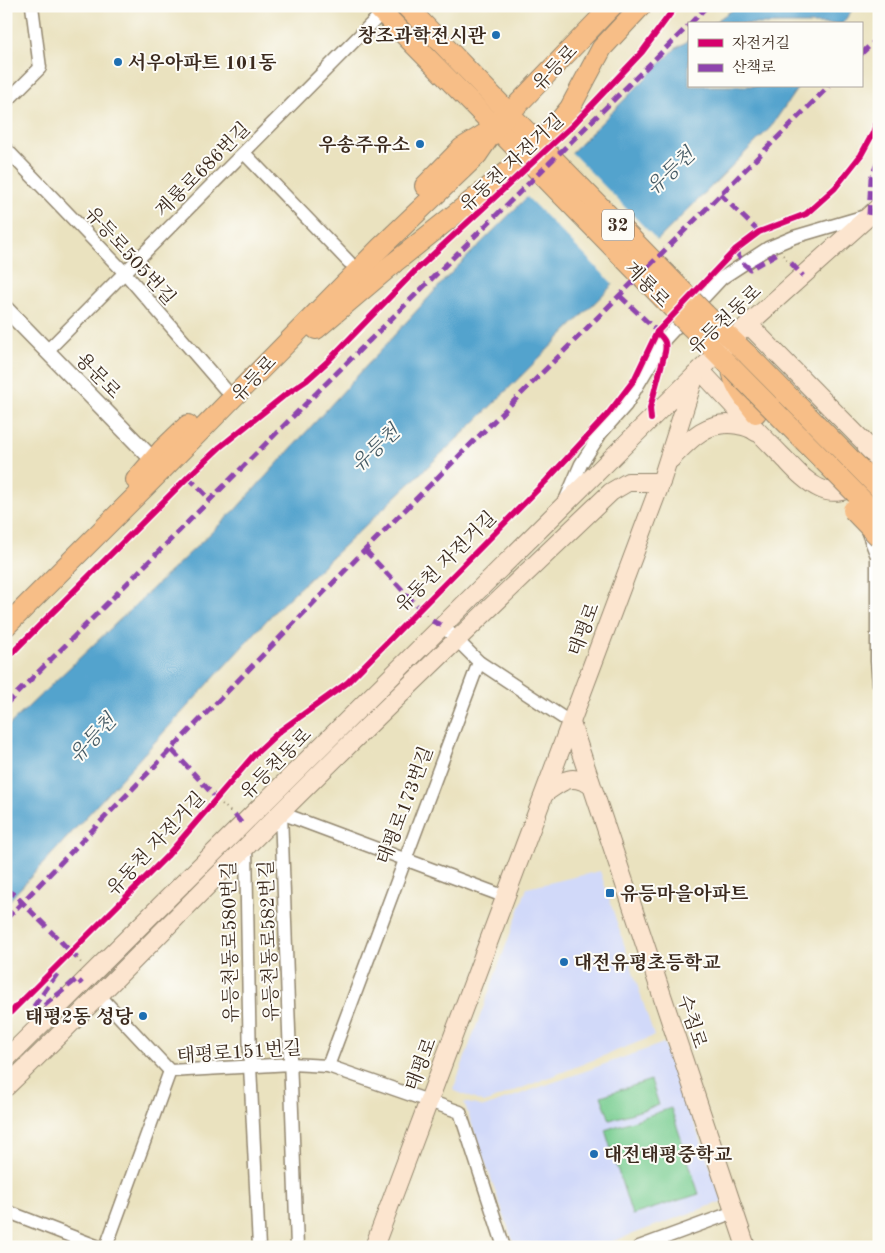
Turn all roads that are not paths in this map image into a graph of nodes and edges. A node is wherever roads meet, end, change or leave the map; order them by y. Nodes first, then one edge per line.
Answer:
1 (32, 6) edge
2 (406, 6) edge
3 (612, 6) edge
4 (641, 6) edge
5 (379, 9) edge
6 (6, 102) edge
7 (510, 112) junction
8 (496, 127) junction
9 (6, 149) edge
10 (244, 153) junction
11 (874, 211) edge
12 (349, 262) junction
13 (125, 273) junction
14 (6, 308) edge
15 (749, 324) junction
16 (732, 339) junction
17 (282, 348) junction
18 (47, 351) junction
19 (717, 354) junction
20 (748, 355) junction
21 (732, 368) junction
22 (698, 373) junction
23 (225, 389) junction
24 (767, 440) junction
25 (668, 463) junction
26 (158, 465) junction
27 (879, 473) edge
28 (661, 482) junction
29 (852, 488) junction
30 (879, 488) edge
31 (562, 508) junction
32 (879, 517) edge
33 (878, 546) edge
34 (6, 609) edge
35 (437, 624) junction
36 (6, 626) edge
37 (456, 639) junction
38 (479, 662) junction
39 (879, 684) edge
40 (571, 723) junction
41 (591, 785) junction
42 (544, 793) junction
43 (281, 813) junction
44 (246, 847) junction
45 (404, 859) junction
46 (506, 897) junction
47 (100, 996) junction
48 (6, 1059) edge
49 (291, 1064) junction
50 (250, 1066) junction
51 (328, 1066) junction
52 (170, 1072) junction
53 (6, 1087) edge
54 (429, 1102) junction
55 (6, 1211) edge
56 (734, 1212) junction
57 (99, 1247) edge
58 (106, 1247) edge
59 (259, 1247) edge
60 (297, 1247) edge
61 (374, 1247) edge
62 (504, 1247) edge
63 (638, 1247) edge
64 (746, 1247) edge

1 - 6 street
2 - 7 main road, 계룡로 / 32
3 - 7 main road, 유등로
4 - 17 main road
5 - 8 main road, 계룡로 / 32
5 - 10 street, 계룡로686번길
7 - 8 main road, 유등로
7 - 16 main road, 계룡로 / 32, bridge
8 - 12 main road, 유등로
8 - 17 main road, 유등로
8 - 19 main road, 계룡로 / 32, bridge
9 - 13 street, 유등로505번길
10 - 12 street
10 - 13 street, 계룡로686번길
11 - 15 main road, 유등천동로
11 - 31 street
12 - 23 main road, 유등로
13 - 18 street, 계룡로686번길
13 - 23 street, 유등로505번길
14 - 18 street, 용문로
15 - 16 main road, 유등천동로
15 - 29 main road
16 - 19 main road, 유등천동로
16 - 20 main road, 계룡로 / 32
17 - 26 main road, 유등로
18 - 26 street, 용문로
19 - 21 main road, 계룡로 / 32
19 - 22 main road, 유등천동로
20 - 27 main road
20 - 30 main road, 계룡로 / 32, bridge
21 - 32 main road, 계룡로 / 32, bridge
21 - 33 main road, bridge
22 - 24 main road
22 - 25 main road, 태평로
22 - 31 main road, 유등천동로
23 - 26 main road, 유등로
24 - 25 main road
24 - 29 main road
25 - 28 main road, 태평로
26 - 34 main road, 유등로
26 - 36 main road, 유등로
28 - 37 main road, 유등천동로
28 - 40 main road, 태평로
29 - 33 street
31 - 35 main road, 유등천동로
33 - 39 street
35 - 37 street
35 - 48 main road, 유등천동로
37 - 38 street
37 - 43 main road, 유등천동로
38 - 40 street
38 - 45 street, 태평로173번길
40 - 41 main road, 수침로
40 - 42 main road, 태평로
41 - 42 main road
41 - 56 main road, 수침로
42 - 46 main road, 태평로
43 - 44 main road, 유등천동로
43 - 45 street
43 - 49 street, 유등천동로582번길
44 - 47 main road, 유등천동로
44 - 50 street, 유등천동로580번길
45 - 46 street
45 - 51 street, 태평로173번길
46 - 54 main road, 태평로
47 - 52 street
47 - 53 main road, 유등천동로
49 - 50 street, 태평로151번길
49 - 51 street, 태평로151번길
49 - 60 street, 유등천동로582번길
50 - 52 street, 태평로151번길
50 - 59 street, 유등천동로580번길
51 - 54 street, 태평로151번길
52 - 58 street, 태평로151번길
54 - 61 main road, 태평로
54 - 62 street, 태평로151번길
55 - 57 street
56 - 63 street
56 - 64 main road, 수침로

